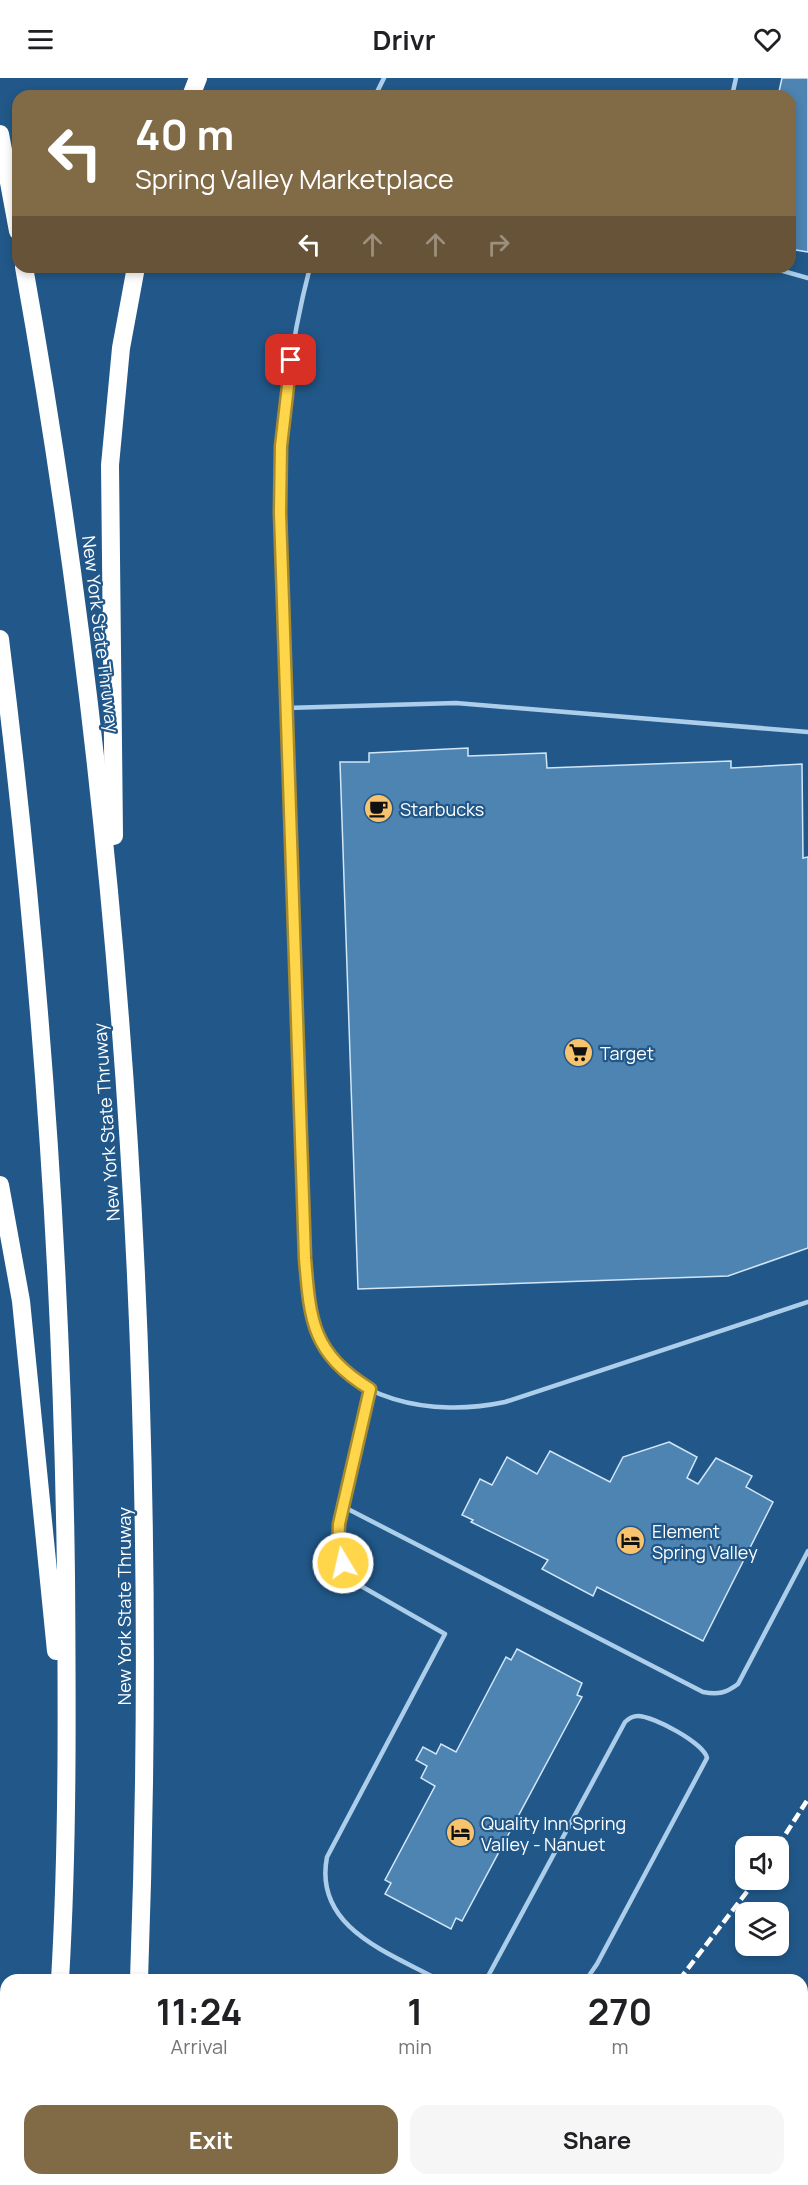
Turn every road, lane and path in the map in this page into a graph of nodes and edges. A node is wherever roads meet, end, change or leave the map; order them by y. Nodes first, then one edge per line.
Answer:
1 (0, 134) edge
2 (12, 199) edge
3 (25, 273) edge
4 (135, 273) edge
5 (309, 273) edge
6 (790, 273) edge
7 (808, 278) edge
8 (0, 639) edge
9 (286, 708) junction
10 (808, 732) edge
11 (116, 961) junction
12 (0, 1185) edge
13 (808, 1302) edge
14 (370, 1389) junction
15 (344, 1507) junction
16 (808, 1551) edge
17 (66, 1749) junction
18 (60, 1974) edge
19 (139, 1974) edge
20 (428, 1974) edge
21 (489, 1974) edge
22 (590, 1974) edge

1 - 2 highway
3 - 11 highway, New York State Thruway
4 - 11 highway
5 - 9 lane
6 - 7 lane
8 - 17 highway
9 - 10 lane
9 - 14 lane
11 - 19 highway, New York State Thruway
12 - 17 highway
13 - 14 lane
14 - 15 lane
15 - 16 lane
15 - 20 lane
17 - 18 highway
21 - 22 lane

